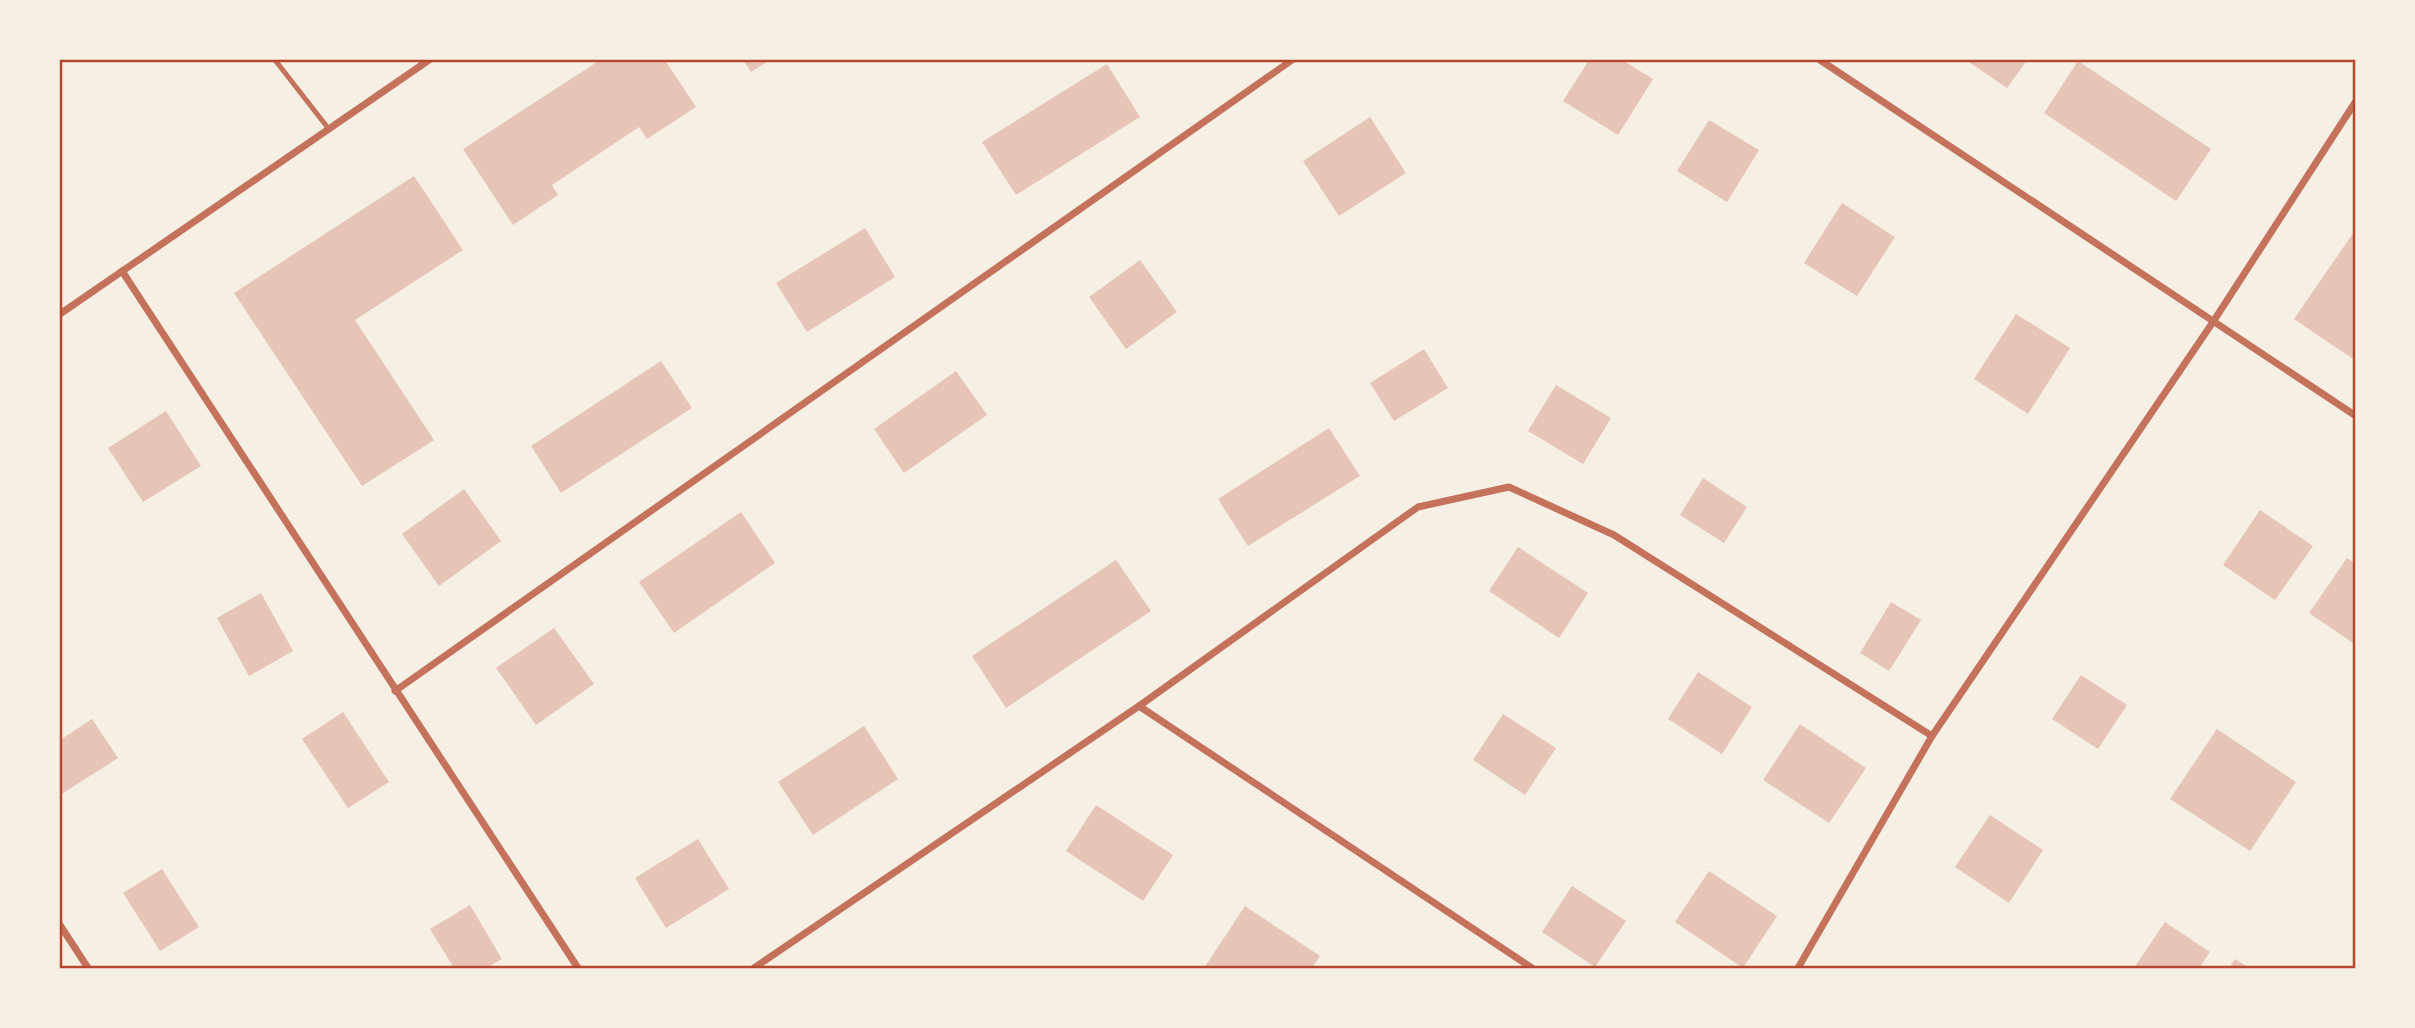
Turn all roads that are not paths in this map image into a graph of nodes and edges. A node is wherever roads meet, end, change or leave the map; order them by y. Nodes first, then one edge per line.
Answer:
1 (275, 60) edge
2 (429, 60) edge
3 (1292, 60) edge
4 (1820, 60) edge
5 (2356, 101) edge
6 (328, 128) junction
7 (122, 271) junction
8 (60, 314) edge
9 (2213, 322) junction
10 (2356, 416) edge
11 (395, 691) junction
12 (1139, 706) junction
13 (1932, 736) junction
14 (60, 925) edge
15 (88, 968) edge
16 (578, 968) edge
17 (754, 968) edge
18 (1532, 968) edge
19 (1798, 968) edge

1 - 6 lane
2 - 6 street
3 - 11 street
4 - 9 street
5 - 9 street
6 - 7 street
7 - 8 street
7 - 11 street
9 - 10 street
9 - 13 street
11 - 16 street
12 - 13 street
12 - 17 street
12 - 18 street
13 - 19 street
14 - 15 street

